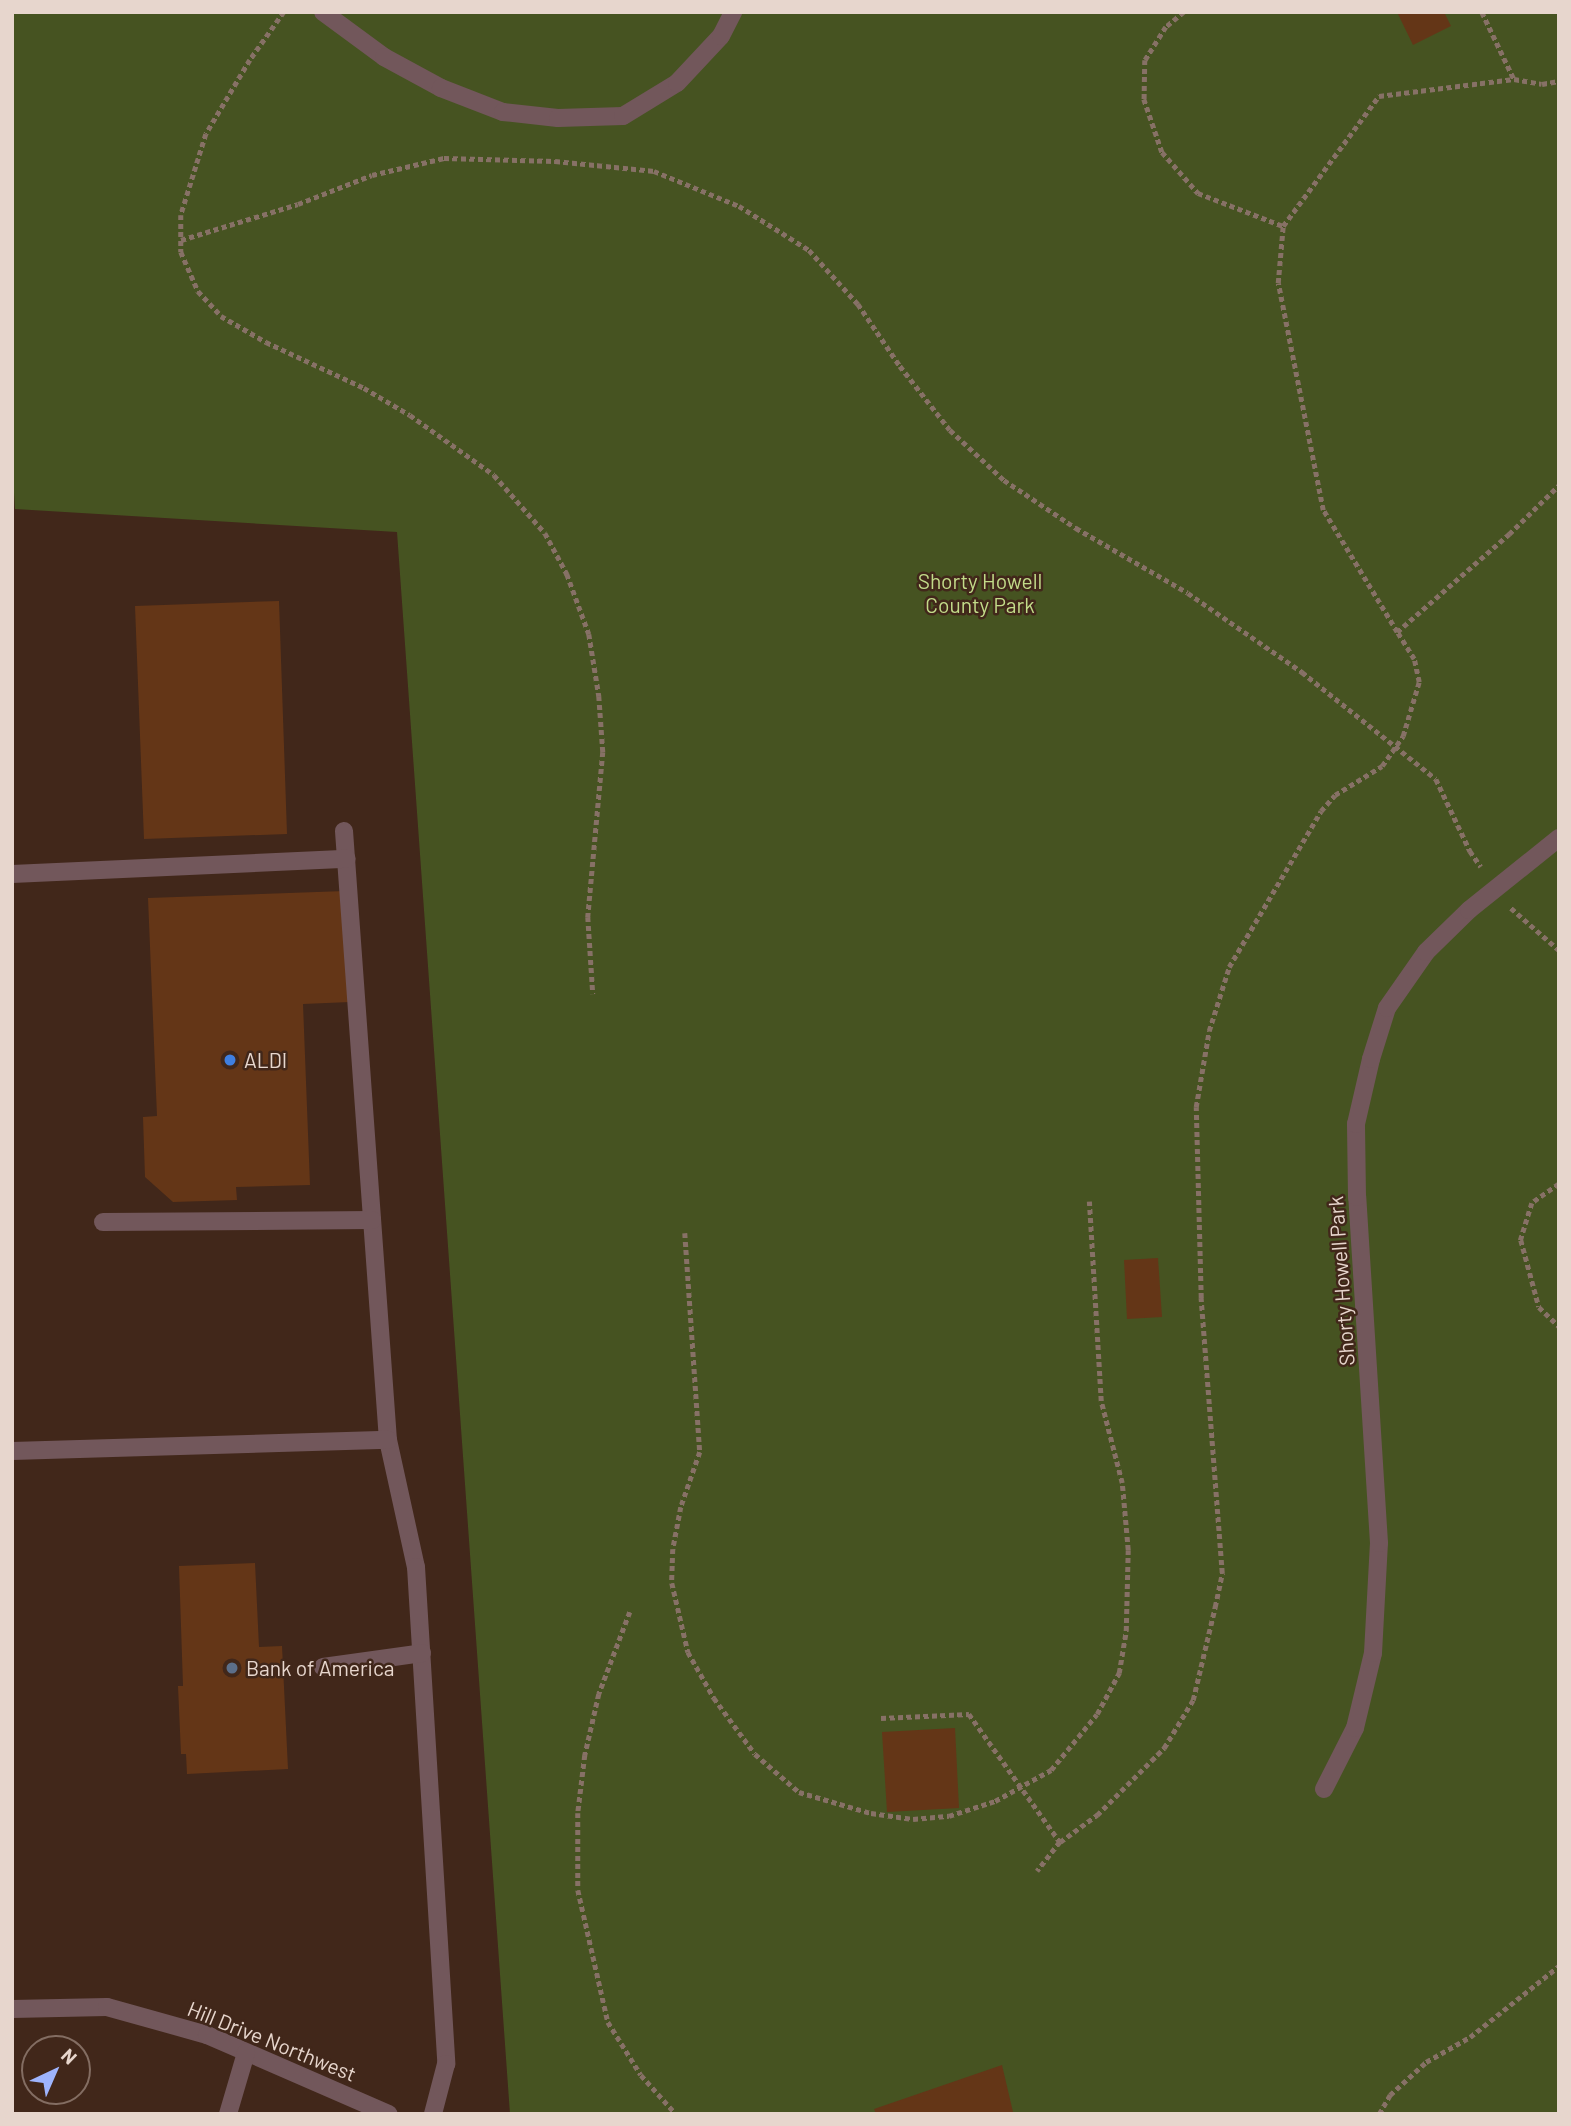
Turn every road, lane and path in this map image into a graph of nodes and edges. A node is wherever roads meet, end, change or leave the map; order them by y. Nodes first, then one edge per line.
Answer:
1 (284, 12) edge
2 (323, 12) edge
3 (733, 12) edge
4 (1184, 12) edge
5 (1482, 12) edge
6 (1514, 79) junction
7 (1559, 81) edge
8 (1283, 226) junction
9 (181, 240) junction
10 (1559, 485) edge
11 (1397, 632) junction
12 (1396, 746) junction
13 (344, 831) dead end
14 (1559, 838) edge
15 (347, 859) junction
16 (12, 874) edge
17 (1496, 888) junction
18 (1559, 950) edge
19 (593, 994) dead end
20 (1559, 1184) edge
21 (1089, 1201) dead end
22 (372, 1220) junction
23 (103, 1222) dead end
24 (685, 1233) dead end
25 (1559, 1326) edge
26 (388, 1440) junction
27 (12, 1451) edge
28 (630, 1612) dead end
29 (422, 1653) junction
30 (323, 1667) dead end
31 (881, 1718) dead end
32 (1020, 1787) junction
33 (1324, 1788) dead end
34 (1060, 1842) junction
35 (1037, 1871) dead end
36 (1559, 1966) edge
37 (12, 2009) edge
38 (246, 2053) junction
39 (228, 2114) edge
40 (389, 2114) edge
41 (433, 2114) edge
42 (676, 2114) edge
43 (1379, 2114) edge

1 - 9 path
2 - 3 street
4 - 8 path
5 - 6 path
6 - 7 path
6 - 8 path
8 - 11 path
9 - 12 path
9 - 19 path
10 - 11 path
11 - 12 path
12 - 17 path
12 - 34 path
13 - 15 street
14 - 17 street, Shorty Howell Park
15 - 16 street
15 - 22 street
17 - 18 path
17 - 33 street, Shorty Howell Park
20 - 25 path
21 - 32 path
22 - 23 street
22 - 26 street
24 - 32 path
26 - 27 street
26 - 29 street
28 - 42 path
29 - 30 street
29 - 41 street
31 - 32 path
32 - 34 path
34 - 35 path
36 - 43 path
37 - 38 street, Hill Drive Northwest
38 - 39 street
38 - 40 street, Hill Drive Northwest

